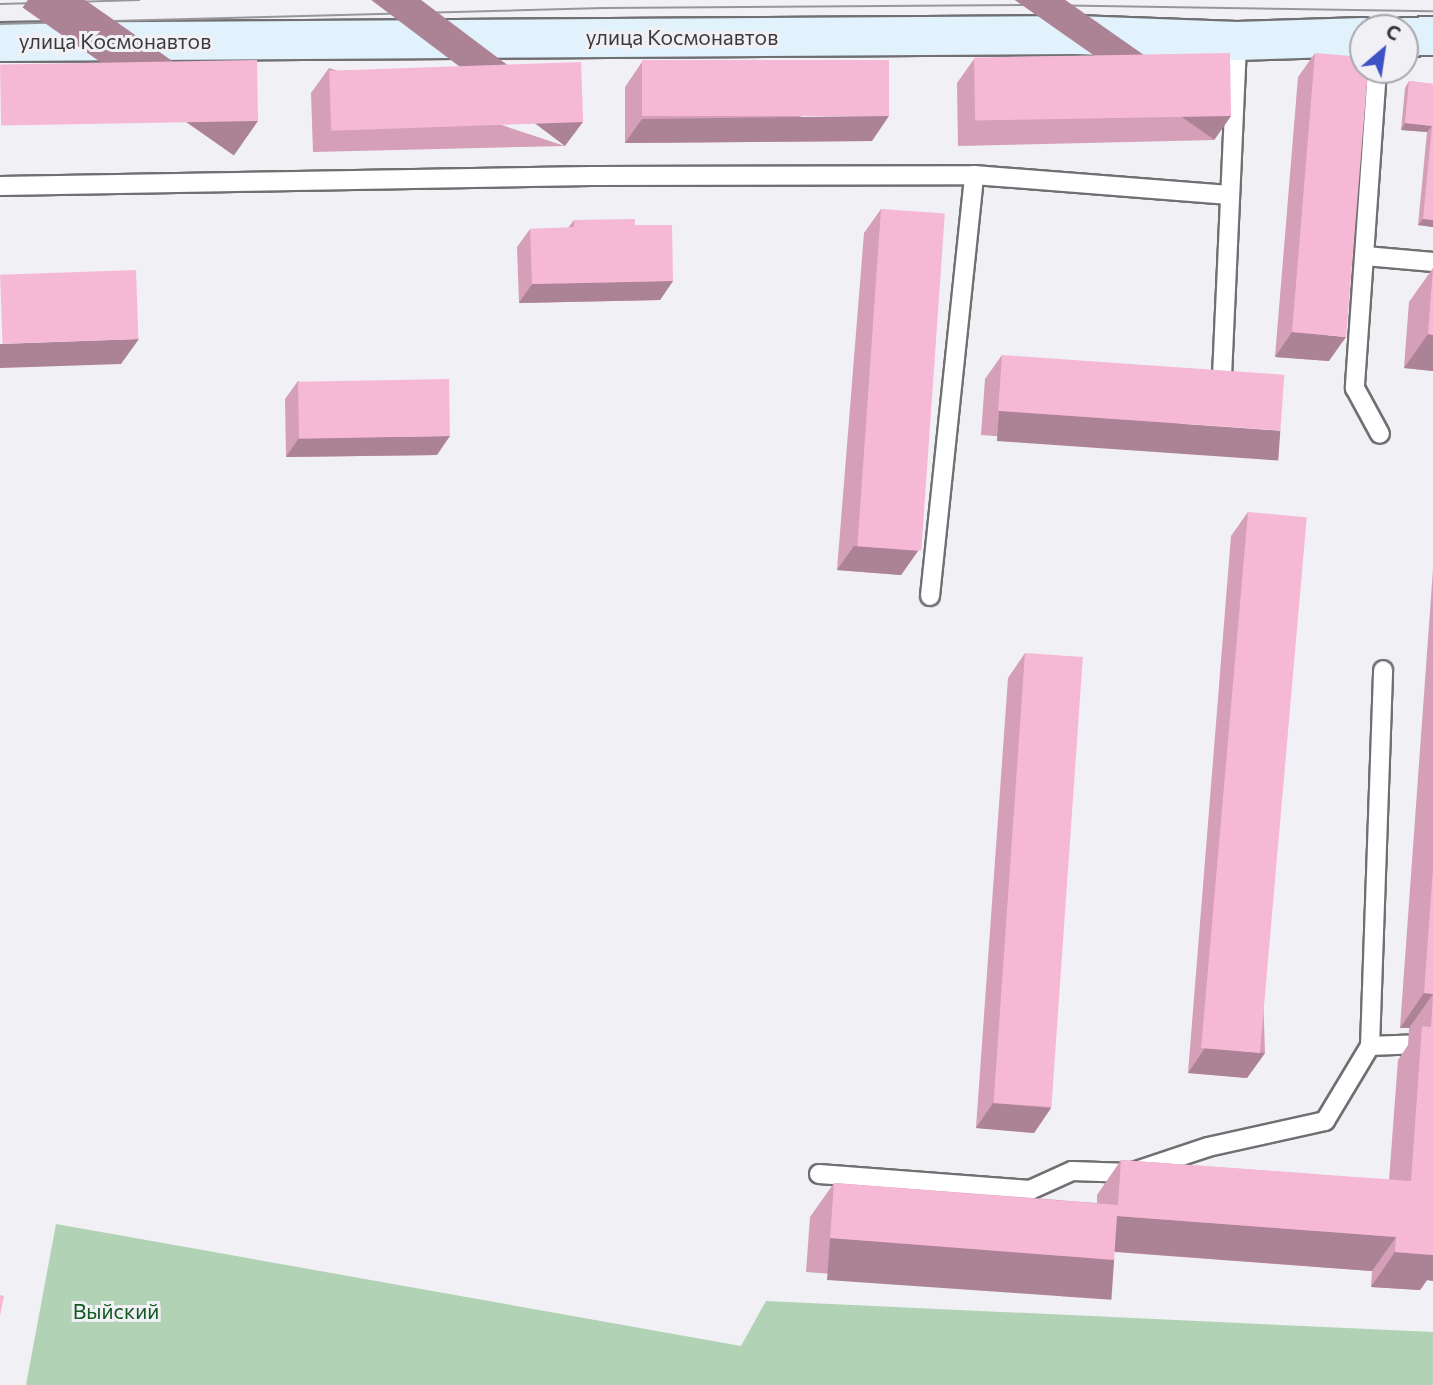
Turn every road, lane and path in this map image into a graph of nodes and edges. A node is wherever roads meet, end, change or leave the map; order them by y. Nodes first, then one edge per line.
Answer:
1 (1349, 37) edge
2 (1237, 41) junction
3 (0, 42) edge
4 (1376, 84) edge
5 (974, 175) junction
6 (0, 186) edge
7 (1229, 195) junction
8 (1366, 256) junction
9 (1433, 262) edge
10 (1222, 376) edge
11 (1380, 434) dead end
12 (930, 596) dead end
13 (1383, 670) dead end
14 (1408, 1045) dead end
15 (1370, 1046) junction
16 (819, 1174) dead end

1 - 2 main road, улица Космонавтов
2 - 3 main road, улица Космонавтов
2 - 7 lane
4 - 8 lane
5 - 6 lane
5 - 7 lane
5 - 12 lane
7 - 10 lane
8 - 9 lane
8 - 11 lane
13 - 15 lane
14 - 15 lane
15 - 16 lane

